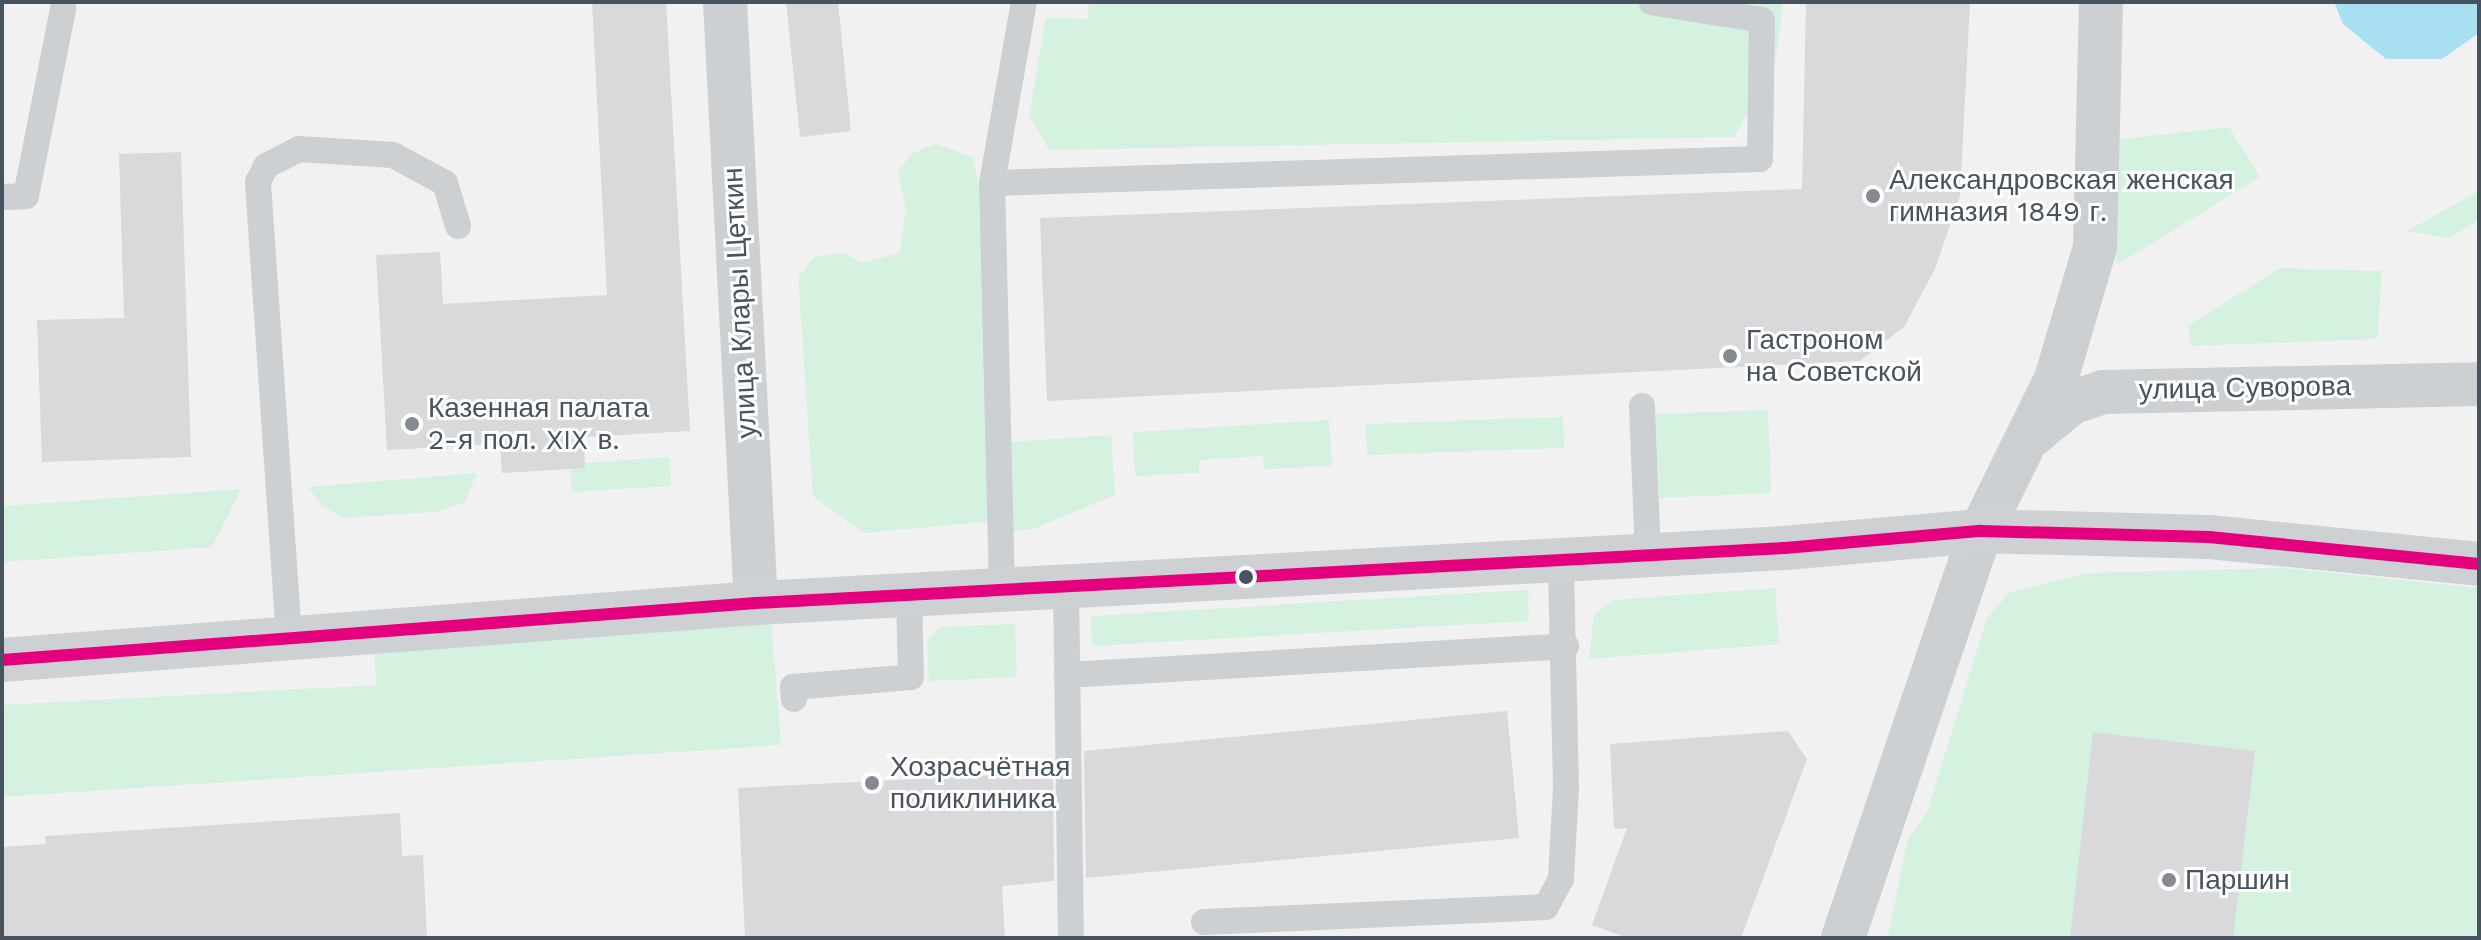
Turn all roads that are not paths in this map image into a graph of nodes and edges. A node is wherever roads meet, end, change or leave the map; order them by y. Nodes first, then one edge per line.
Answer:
1 (725, 2) edge
2 (1024, 2) edge
3 (1651, 2) edge
4 (2101, 2) edge
5 (63, 9) dead end
6 (992, 183) junction
7 (2, 197) edge
8 (458, 226) dead end
9 (2479, 384) edge
10 (1642, 406) dead end
11 (2027, 440) junction
12 (1981, 531) junction
13 (1648, 556) junction
14 (1561, 561) junction
15 (2479, 564) edge
16 (1066, 586) junction
17 (1002, 590) junction
18 (909, 596) junction
19 (756, 603) junction
20 (289, 638) junction
21 (1566, 646) junction
22 (2, 660) edge
23 (1067, 675) junction
24 (794, 699) dead end
25 (1204, 922) dead end
26 (1071, 938) edge
27 (1843, 938) edge

1 - 19 street, улица Клары Цеткин
2 - 6 lane
3 - 6 lane
4 - 11 street
5 - 7 lane
6 - 17 lane
8 - 20 lane
9 - 11 street, улица Суворова
10 - 13 lane
11 - 12 street
12 - 13 main road
12 - 15 main road
12 - 27 street
13 - 14 main road
14 - 16 main road
14 - 21 lane
16 - 17 main road
16 - 23 lane
17 - 18 main road
18 - 19 main road
18 - 24 lane
19 - 20 main road
20 - 22 main road
21 - 23 lane
21 - 25 lane
23 - 26 lane

